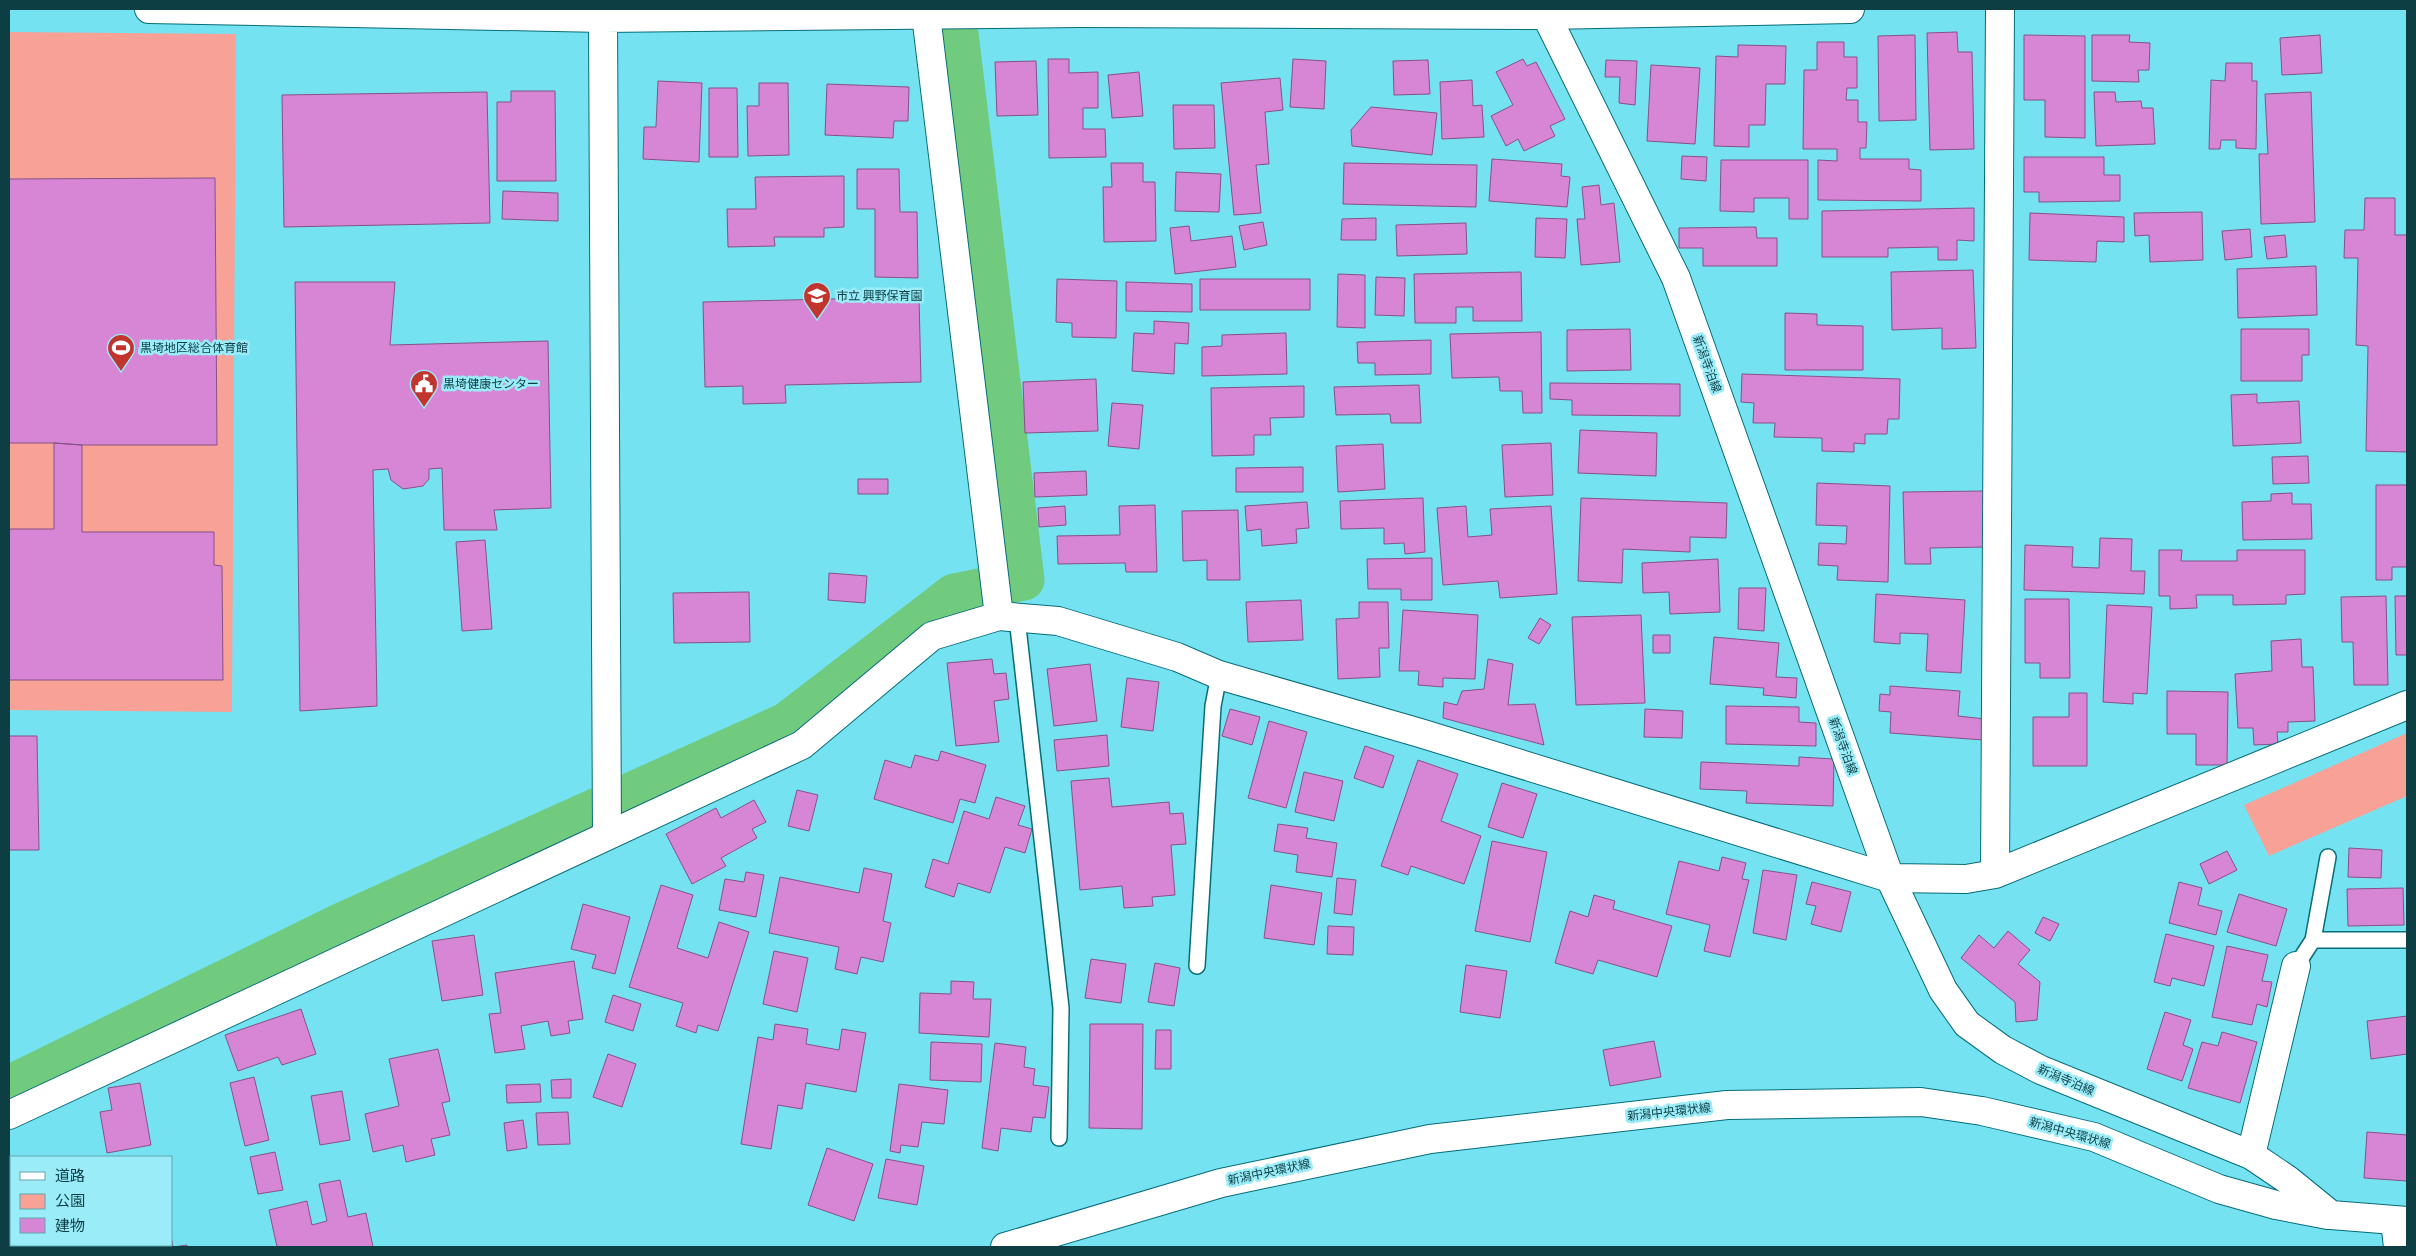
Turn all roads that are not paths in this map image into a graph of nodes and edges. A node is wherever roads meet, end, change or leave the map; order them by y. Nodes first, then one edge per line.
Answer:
1 (149, 9) edge
2 (1850, 9) edge
3 (2000, 9) edge
4 (1079, 11) edge
5 (1544, 12) edge
6 (926, 15) junction
7 (603, 18) junction
8 (1008, 617) junction
9 (1219, 674) junction
10 (2407, 705) edge
11 (607, 835) junction
12 (2328, 857) dead end
13 (1995, 874) junction
14 (1890, 878) junction
15 (2313, 940) junction
16 (2407, 940) edge
17 (1197, 966) dead end
18 (2296, 966) joint
19 (9, 1114) edge
20 (1059, 1138) dead end
21 (2251, 1155) junction
22 (2331, 1216) junction
23 (2400, 1230) edge
24 (1005, 1247) edge

1 - 7 street
2 - 5 street
3 - 13 street
4 - 5 street
4 - 6 street
5 - 14 street, 新潟寺泊線
6 - 7 street
6 - 8 street
7 - 11 street
8 - 9 street
8 - 11 street
8 - 20 lane
9 - 14 street
9 - 17 lane
10 - 13 street
11 - 19 street
12 - 15 lane
13 - 14 street
14 - 21 street, 新潟寺泊線
15 - 16 lane
15 - 18 lane
18 - 21 street
21 - 22 street, 新潟寺泊線
22 - 23 street
22 - 24 street, 新潟中央環状線

